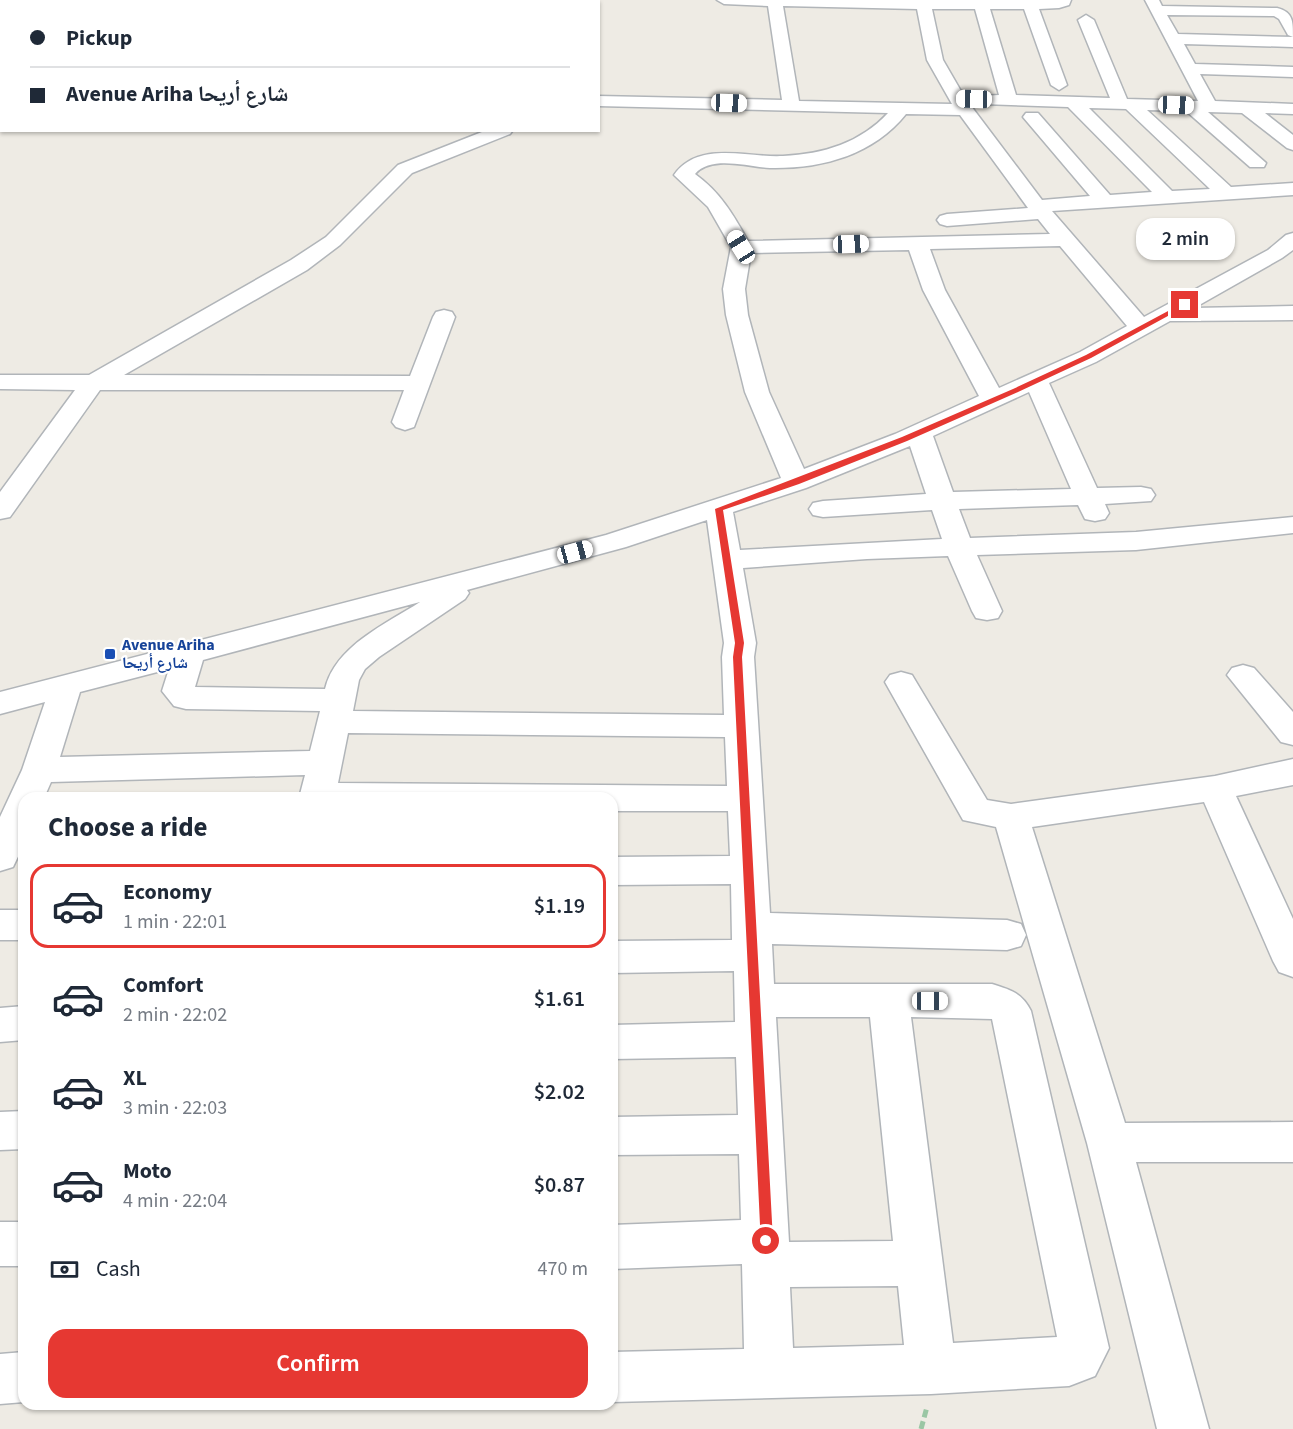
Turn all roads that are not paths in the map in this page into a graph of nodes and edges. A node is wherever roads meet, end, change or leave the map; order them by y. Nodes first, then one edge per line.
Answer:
1 (724, 0) edge
2 (1064, 0) edge
3 (775, 1) edge
4 (851, 1) edge
5 (977, 3) edge
6 (1030, 4) junction
7 (924, 5) junction
8 (1216, 6) edge
9 (1158, 11) edge
10 (1086, 20) dead end
11 (1291, 26) edge
12 (1177, 45) junction
13 (1293, 55) edge
14 (1189, 69) junction
15 (1293, 72) edge
16 (1059, 85) dead end
17 (1199, 87) junction
18 (1222, 88) dead end
19 (1009, 100) junction
20 (600, 101) edge
21 (1073, 102) junction
22 (1126, 104) junction
23 (961, 105) junction
24 (792, 106) junction
25 (1200, 106) junction
26 (1246, 107) junction
27 (903, 108) junction
28 (1293, 109) edge
29 (1032, 117) dead end
30 (499, 132) edge
31 (1293, 144) edge
32 (1257, 164) dead end
33 (1293, 189) edge
34 (1226, 193) junction
35 (1166, 196) junction
36 (1104, 200) junction
37 (1040, 209) junction
38 (947, 220) dead end
39 (1066, 240) junction
40 (917, 242) junction
41 (741, 247) junction
42 (1287, 249) edge
43 (1293, 313) edge
44 (1167, 315) junction
45 (444, 317) dead end
46 (1142, 329) junction
47 (1036, 381) junction
48 (0, 382) edge
49 (92, 383) junction
50 (418, 383) junction
51 (993, 400) junction
52 (405, 422) dead end
53 (919, 433) junction
54 (796, 482) junction
55 (1141, 495) dead end
56 (1088, 496) junction
57 (943, 501) junction
58 (719, 509) junction
59 (823, 509) dead end
60 (0, 511) edge
61 (1293, 525) edge
62 (1108, 542) junction
63 (959, 548) junction
64 (727, 560) junction
65 (473, 579) junction
66 (987, 611) dead end
67 (189, 655) junction
68 (1243, 675) dead end
69 (901, 682) dead end
70 (66, 686) junction
71 (0, 703) edge
72 (336, 711) junction
73 (741, 726) junction
74 (1293, 734) edge
75 (1293, 771) edge
76 (33, 784) edge
77 (320, 785) edge
78 (1215, 788) junction
79 (476, 792) edge
80 (618, 798) edge
81 (746, 799) junction
82 (1011, 818) junction
83 (18, 819) edge
84 (7, 847) edge
85 (749, 870) junction
86 (618, 871) edge
87 (0, 925) edge
88 (18, 925) edge
89 (1007, 935) dead end
90 (751, 941) junction
91 (618, 956) edge
92 (1293, 961) edge
93 (889, 1001) junction
94 (754, 1019) junction
95 (18, 1024) edge
96 (0, 1025) edge
97 (618, 1041) edge
98 (18, 1130) edge
99 (0, 1131) edge
100 (761, 1134) junction
101 (618, 1136) edge
102 (1293, 1142) edge
103 (1109, 1143) junction
104 (0, 1244) edge
105 (18, 1244) edge
106 (618, 1247) edge
107 (766, 1253) junction
108 (919, 1263) junction
109 (931, 1369) junction
110 (769, 1373) junction
111 (618, 1377) edge
112 (18, 1378) edge
113 (0, 1379) edge
114 (1183, 1429) edge

1 - 3 street
2 - 6 street
3 - 4 street
3 - 24 street
4 - 7 street
5 - 6 street
5 - 7 street
5 - 19 street
6 - 16 street
7 - 23 street
8 - 9 street
8 - 11 street
9 - 11 street
9 - 12 street
10 - 22 street
11 - 12 street
12 - 13 street
12 - 14 street
14 - 15 street
14 - 17 street
17 - 18 street
17 - 25 street
19 - 21 street
19 - 23 street
20 - 24 street
21 - 22 street
21 - 35 street
22 - 25 street
22 - 34 street
23 - 27 street
23 - 37 street
24 - 27 street
25 - 26 street
25 - 32 street
26 - 28 street
26 - 31 street
27 - 41 street
29 - 36 street
30 - 49 street
33 - 34 street
34 - 35 street
35 - 36 street
36 - 37 street
37 - 38 street
37 - 39 street
39 - 40 street
39 - 46 street
40 - 41 street
40 - 51 street
41 - 54 street
42 - 44 street
43 - 44 street
44 - 46 street
45 - 50 street
46 - 47 street
47 - 51 street
47 - 56 street
48 - 49 street
49 - 50 street
49 - 60 street
50 - 52 street
51 - 53 street
53 - 54 street
53 - 57 street
54 - 58 street
55 - 56 street
56 - 57 street
56 - 62 street
57 - 59 street
57 - 63 street
58 - 64 street
58 - 65 street
61 - 62 street
62 - 63 street
63 - 64 street
63 - 66 street
64 - 73 street
65 - 67 street
65 - 72 street
67 - 70 street
67 - 72 street
68 - 74 street
69 - 82 street
70 - 71 street
70 - 76 street
72 - 73 street
72 - 77 street
73 - 81 street
75 - 78 street
76 - 77 street
77 - 79 street
78 - 82 street
78 - 92 street
80 - 81 street
81 - 85 street
82 - 103 street
83 - 84 street
85 - 86 street
85 - 90 street
87 - 88 street
89 - 90 street
90 - 91 street
90 - 94 street
93 - 94 street
93 - 108 street
93 - 109 street
94 - 97 street
94 - 100 street
95 - 96 street
98 - 99 street
100 - 101 street
100 - 107 street
102 - 103 street
103 - 114 street
104 - 105 street
106 - 107 street
107 - 108 street
107 - 110 street
108 - 109 street
109 - 110 street
110 - 111 street
112 - 113 street

